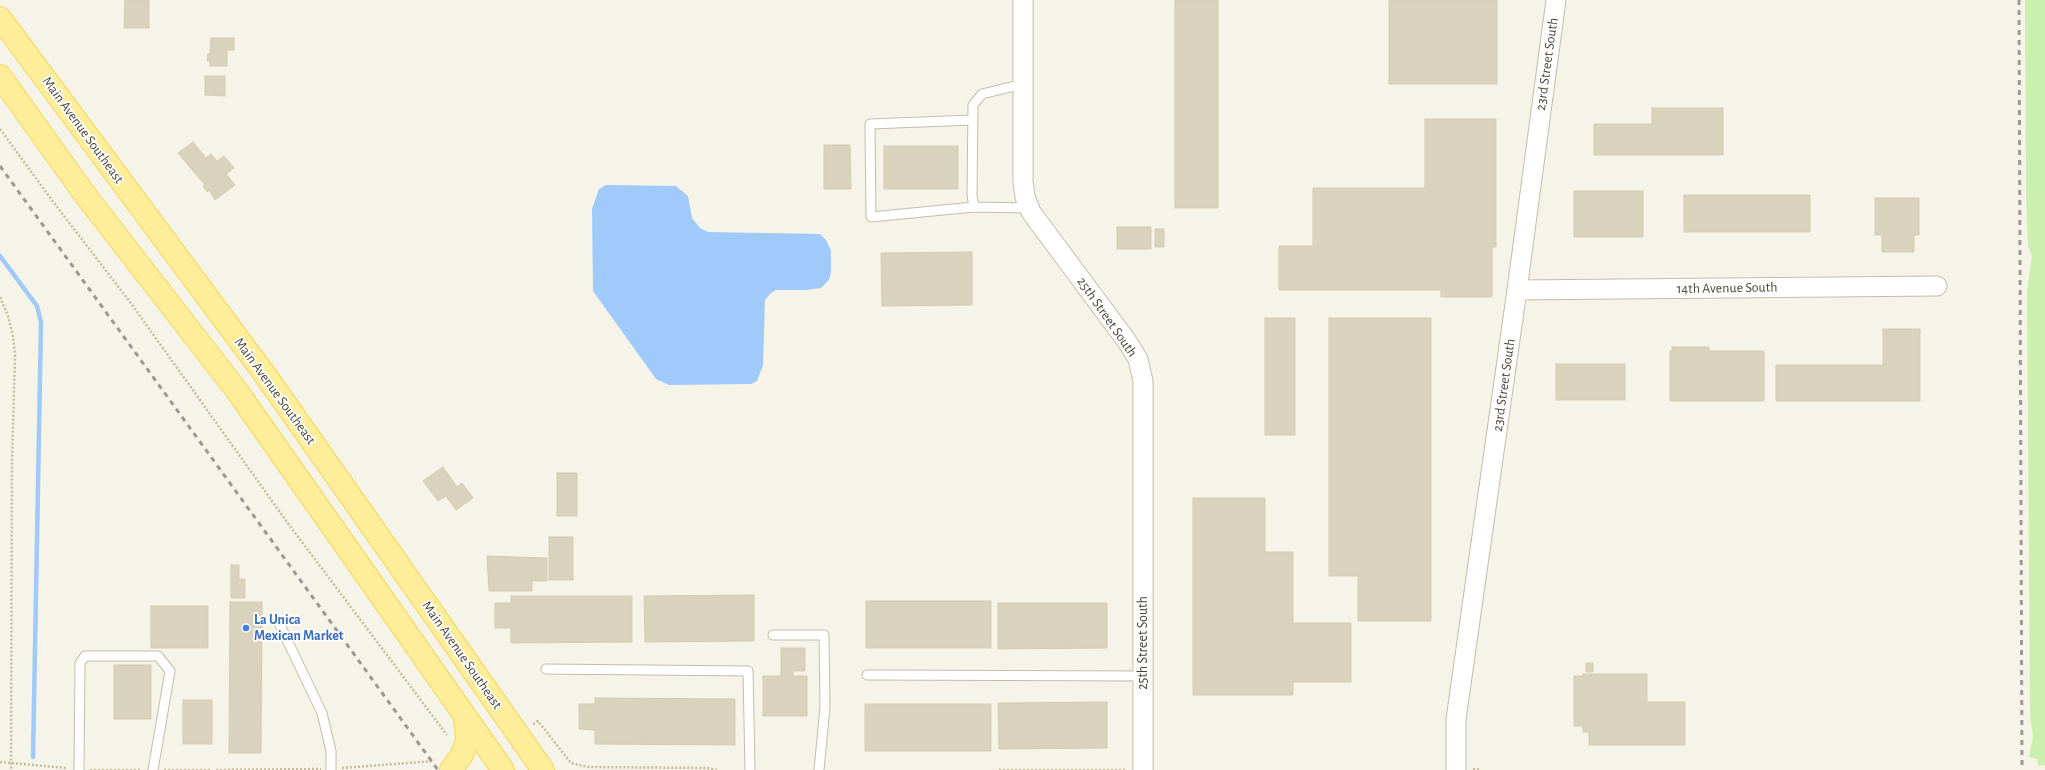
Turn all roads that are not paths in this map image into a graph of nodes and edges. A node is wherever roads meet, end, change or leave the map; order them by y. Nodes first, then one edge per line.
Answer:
1 (1023, 0) edge
2 (1556, 0) edge
3 (0, 18) edge
4 (0, 76) edge
5 (1023, 84) junction
6 (973, 120) junction
7 (974, 207) junction
8 (1029, 208) junction
9 (1937, 286) dead end
10 (1517, 290) junction
11 (279, 623) dead end
12 (773, 635) dead end
13 (546, 669) dead end
14 (867, 675) dead end
15 (1143, 676) junction
16 (465, 717) junction
17 (78, 770) edge
18 (153, 770) edge
19 (331, 770) edge
20 (452, 770) edge
21 (503, 770) edge
22 (543, 770) edge
23 (750, 770) edge
24 (819, 770) edge
25 (1143, 770) edge
26 (1456, 770) edge

1 - 5 street, 25th Street South
2 - 10 street, 23rd Street South
3 - 22 main road, Main Avenue Southeast
4 - 16 main road
5 - 6 lane
5 - 8 street, 25th Street South
6 - 7 lane
6 - 7 lane
7 - 8 lane
8 - 15 street, 25th Street South
9 - 10 street, 14th Avenue South
10 - 26 street, 23rd Street South
11 - 19 lane
12 - 24 lane
13 - 23 lane
14 - 15 lane
15 - 25 street, 25th Street South
16 - 20 main road
16 - 21 main road
17 - 18 lane

